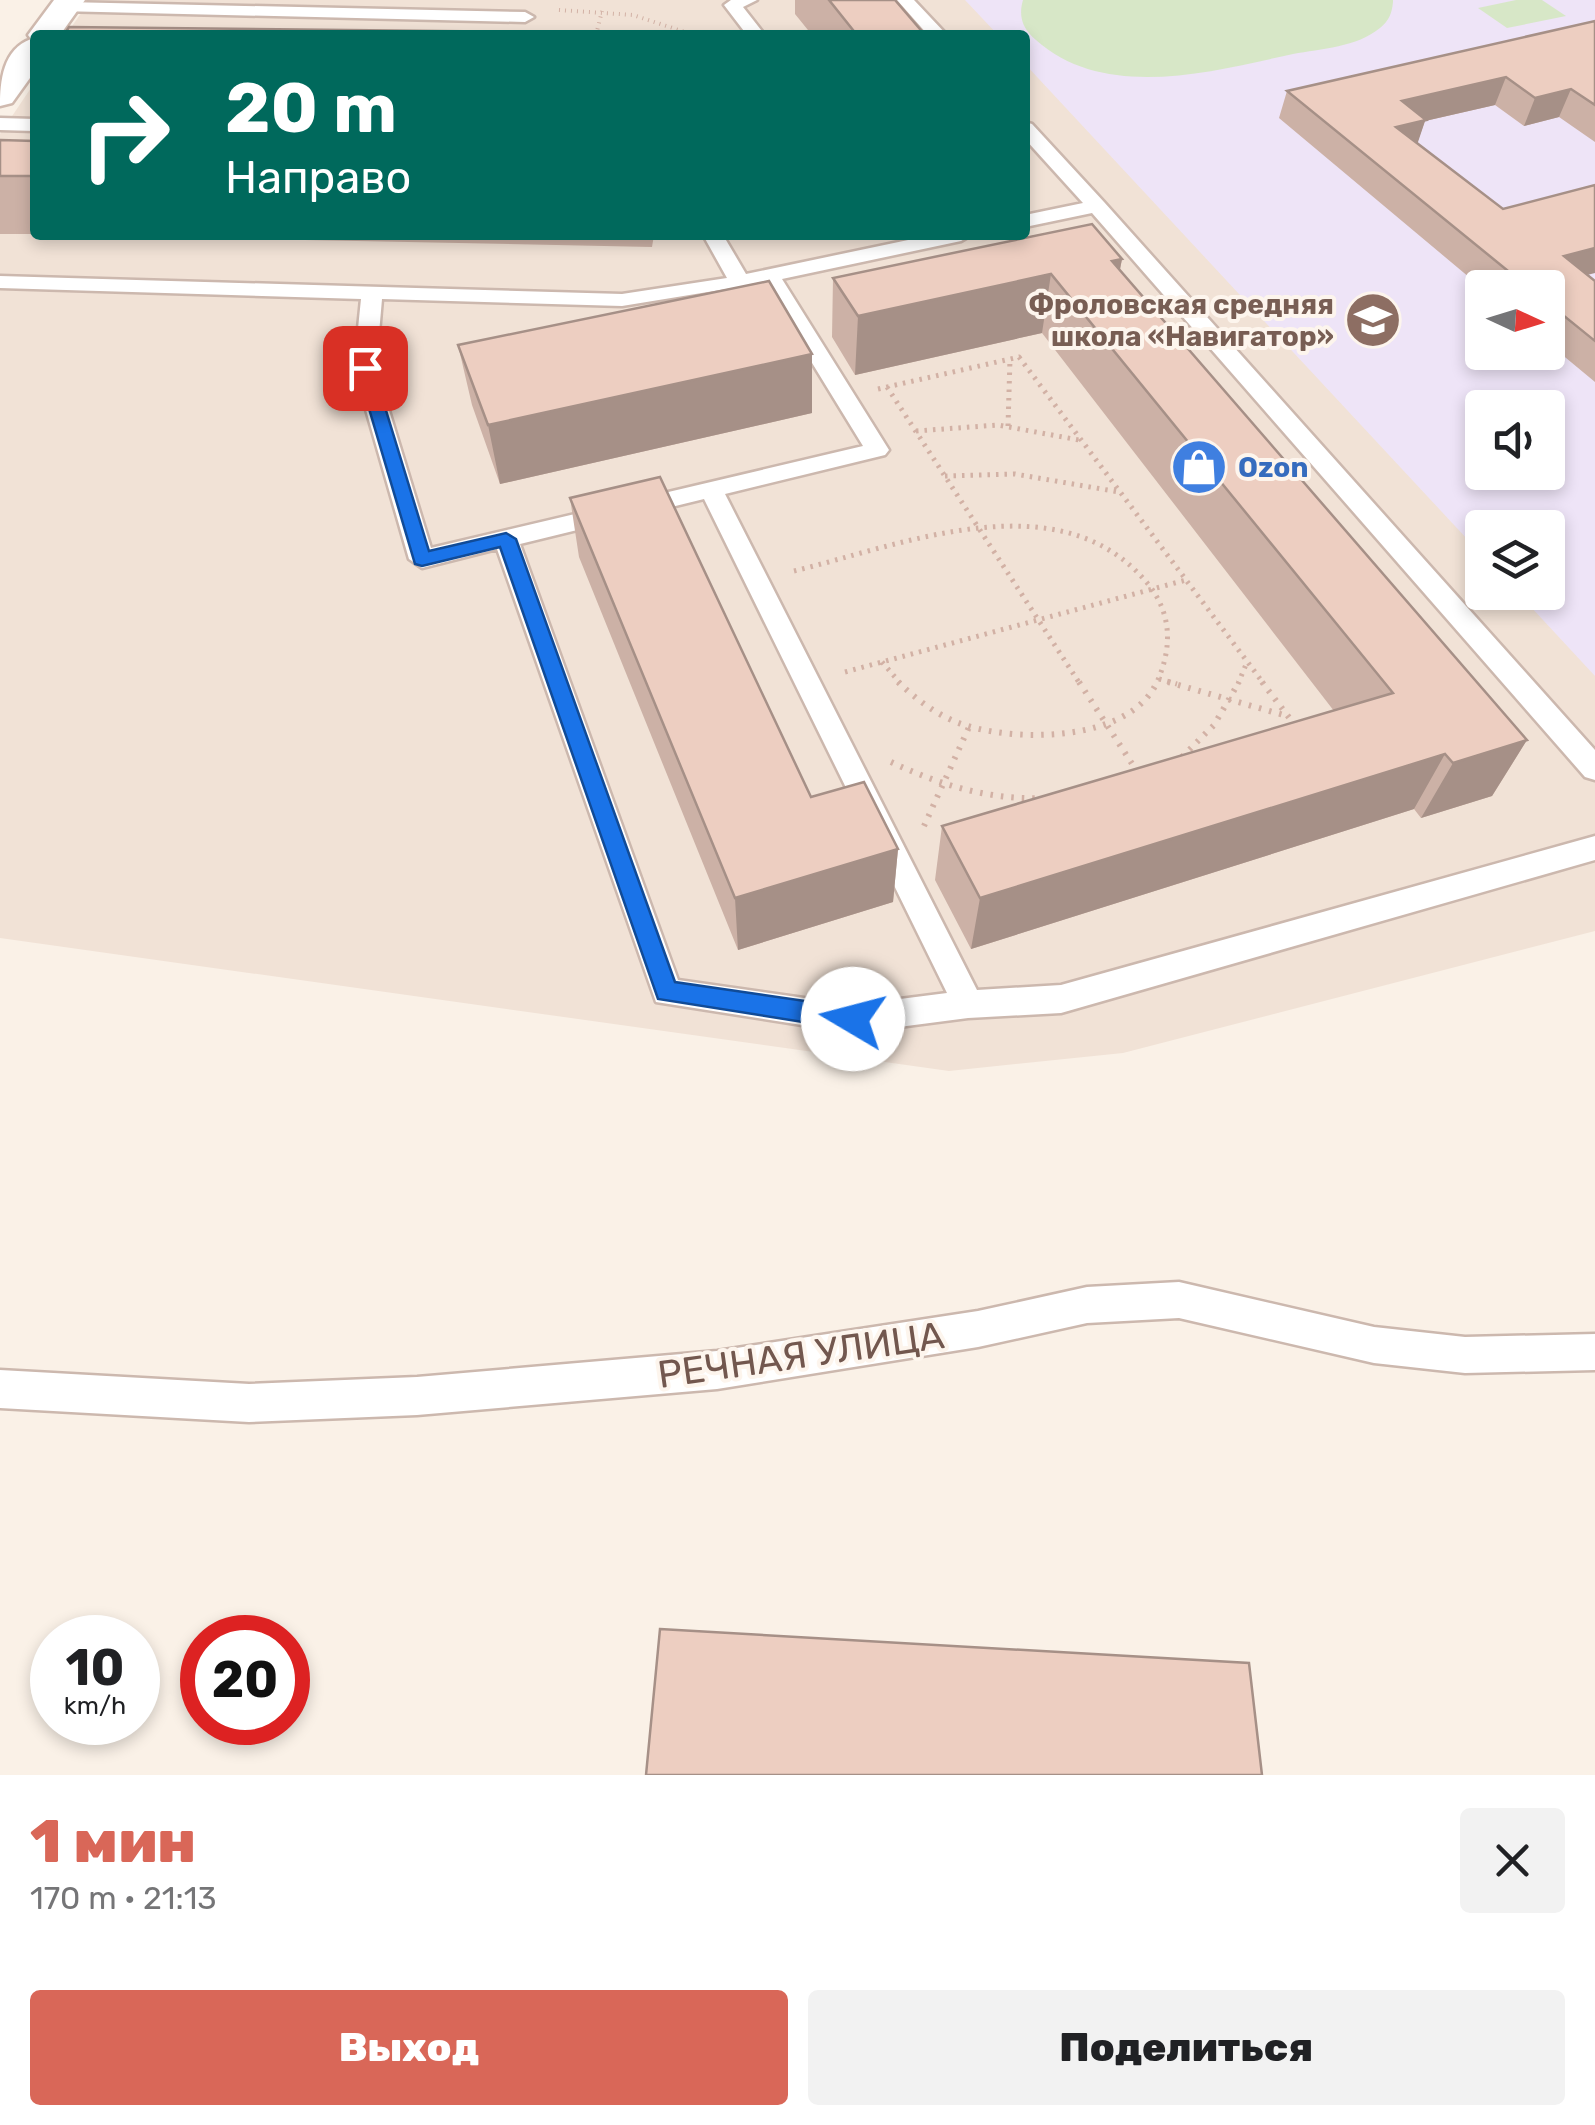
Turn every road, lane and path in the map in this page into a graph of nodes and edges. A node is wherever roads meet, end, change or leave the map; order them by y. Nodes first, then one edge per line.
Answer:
1 (590, 0) edge
2 (905, 0) edge
3 (733, 2) edge
4 (67, 3) edge
5 (587, 10) junction
6 (602, 11) junction
7 (524, 16) joint
8 (48, 30) edge
9 (597, 30) edge
10 (679, 30) edge
11 (753, 30) edge
12 (933, 30) edge
13 (30, 55) edge
14 (0, 96) edge
15 (0, 124) edge
16 (30, 124) edge
17 (1030, 133) edge
18 (1097, 206) junction
19 (1030, 221) edge
20 (715, 240) edge
21 (938, 240) edge
22 (769, 276) junction
23 (0, 282) edge
24 (740, 282) junction
25 (372, 293) junction
26 (1010, 359) junction
27 (887, 387) junction
28 (844, 397) junction
29 (1008, 426) junction
30 (916, 431) junction
31 (1080, 440) junction
32 (945, 476) junction
33 (711, 490) junction
34 (1120, 492) junction
35 (977, 525) junction
36 (506, 539) junction
37 (1186, 580) junction
38 (756, 581) junction
39 (1153, 589) junction
40 (1039, 620) junction
41 (1247, 661) junction
42 (882, 662) junction
43 (1159, 678) junction
44 (807, 683) junction
45 (1233, 700) junction
46 (1288, 716) junction
47 (1106, 724) junction
48 (969, 726) junction
49 (1305, 738) edge
50 (886, 760) dead end
51 (1169, 764) edge
52 (1595, 769) edge
53 (1155, 771) edge
54 (1141, 779) junction
55 (944, 784) junction
56 (1124, 784) edge
57 (1148, 788) edge
58 (1052, 797) edge
59 (1595, 848) edge
60 (902, 873) junction
61 (968, 1004) junction
62 (1595, 1352) edge
63 (0, 1389) edge

1 - 5 path
2 - 12 lane
3 - 11 lane
4 - 7 lane
4 - 8 street
5 - 6 path
5 - 7 path
6 - 9 path
6 - 10 path
13 - 14 street
15 - 16 lane
17 - 18 lane
18 - 19 lane
18 - 52 lane
20 - 24 lane
21 - 22 lane
22 - 24 lane
22 - 28 lane
23 - 25 lane
24 - 25 lane
25 - 36 lane
26 - 27 path
26 - 29 path
26 - 31 path
27 - 28 path
27 - 30 path
28 - 33 lane
29 - 30 path
29 - 31 path
30 - 32 path
31 - 34 path
32 - 34 path
32 - 35 path
33 - 36 lane
33 - 38 lane
34 - 37 path
35 - 38 path
35 - 39 path
35 - 40 path
36 - 61 lane
37 - 39 path
37 - 41 path
38 - 44 lane
39 - 40 path
39 - 43 path
40 - 42 path
40 - 47 path
41 - 45 path
41 - 46 path
42 - 44 path
42 - 48 path
43 - 45 path
43 - 47 path
44 - 60 lane
45 - 46 path
45 - 51 path
46 - 49 path
47 - 48 path
47 - 54 path
48 - 55 path
50 - 55 path
53 - 54 path
54 - 56 path
54 - 57 path
55 - 58 path
55 - 60 path
59 - 61 lane
60 - 61 lane
62 - 63 lane, РЕЧНАЯ УЛИЦА

